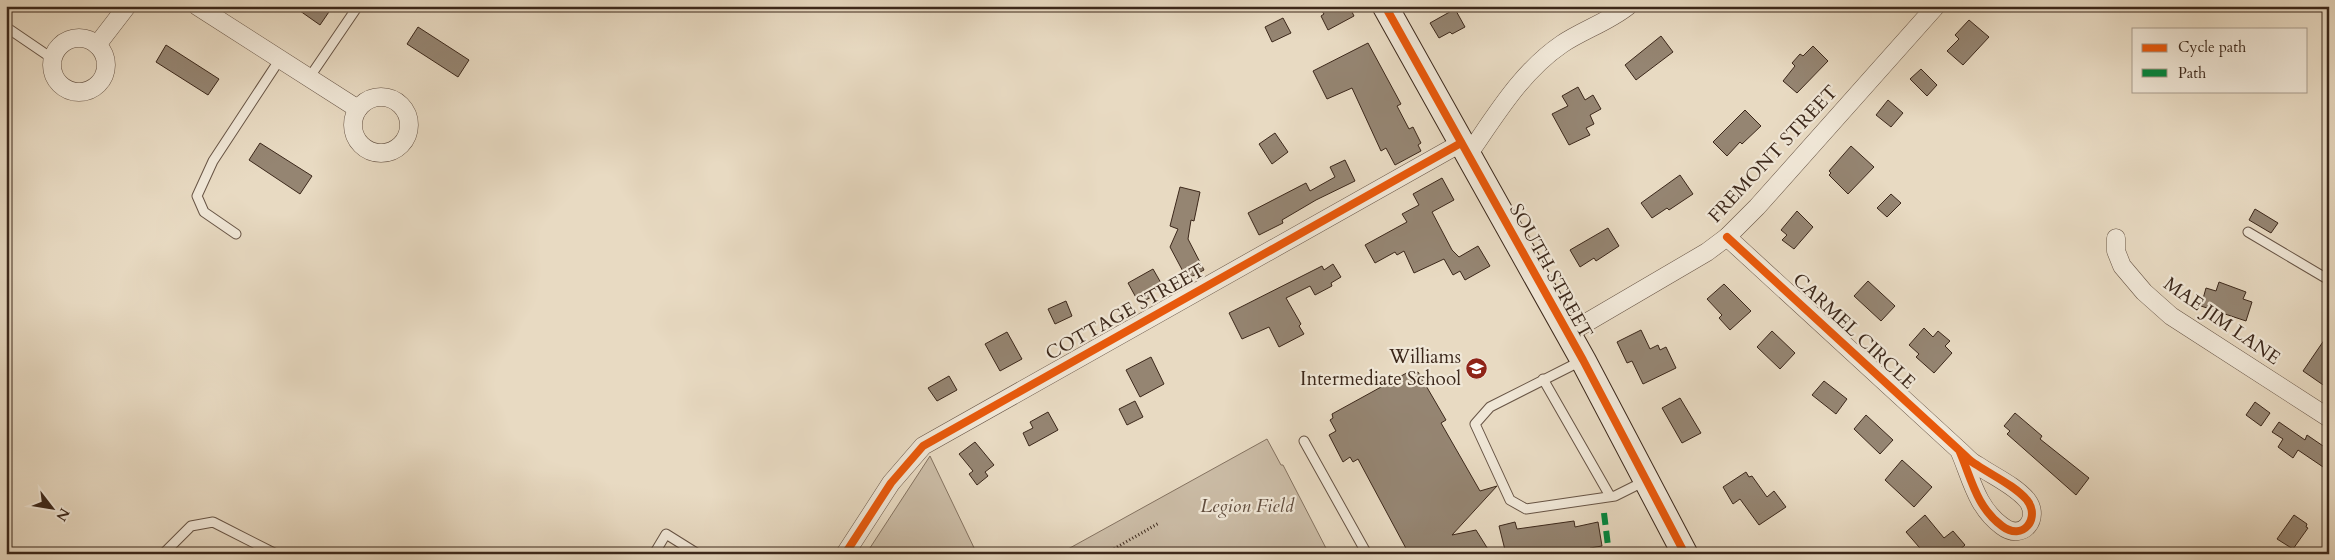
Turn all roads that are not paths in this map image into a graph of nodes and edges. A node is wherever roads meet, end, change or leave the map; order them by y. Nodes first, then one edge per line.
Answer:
1 (127, 6) edge
2 (197, 6) edge
3 (358, 6) edge
4 (1385, 6) edge
5 (1628, 6) edge
6 (1936, 6) edge
7 (6, 27) edge
8 (97, 45) junction
9 (53, 59) junction
10 (280, 59) junction
11 (309, 78) junction
12 (358, 110) dead end
13 (1465, 149) junction
14 (2248, 232) dead end
15 (236, 234) dead end
16 (1727, 237) junction
17 (2116, 238) dead end
18 (2329, 280) edge
19 (1567, 334) junction
20 (1583, 360) junction
21 (1543, 380) junction
22 (2329, 418) edge
23 (1304, 441) dead end
24 (1959, 450) junction
25 (1645, 481) junction
26 (1610, 496) junction
27 (163, 554) edge
28 (276, 554) edge
29 (654, 554) edge
30 (698, 554) edge
31 (845, 554) edge
32 (1367, 554) edge
33 (1685, 554) edge

1 - 8 street
2 - 10 street
3 - 11 lane
4 - 13 street, SOUTH STREET
5 - 13 street
6 - 16 street, FREMONT STREET
7 - 9 lane
8 - 9 street
8 - 9 street
10 - 11 street
10 - 15 lane
11 - 12 street
13 - 19 street, SOUTH STREET
13 - 31 street, COTTAGE STREET
14 - 18 lane
16 - 19 street, FREMONT STREET
16 - 24 street, CARMEL CIRCLE
17 - 22 street, MAE JIM LANE
19 - 20 street, SOUTH STREET
20 - 21 lane
20 - 25 street, SOUTH STREET
21 - 26 lane
21 - 26 lane
23 - 32 lane
24 - 24 street, CARMEL CIRCLE
25 - 26 lane
25 - 33 street, SOUTH STREET
27 - 28 lane
29 - 30 lane

